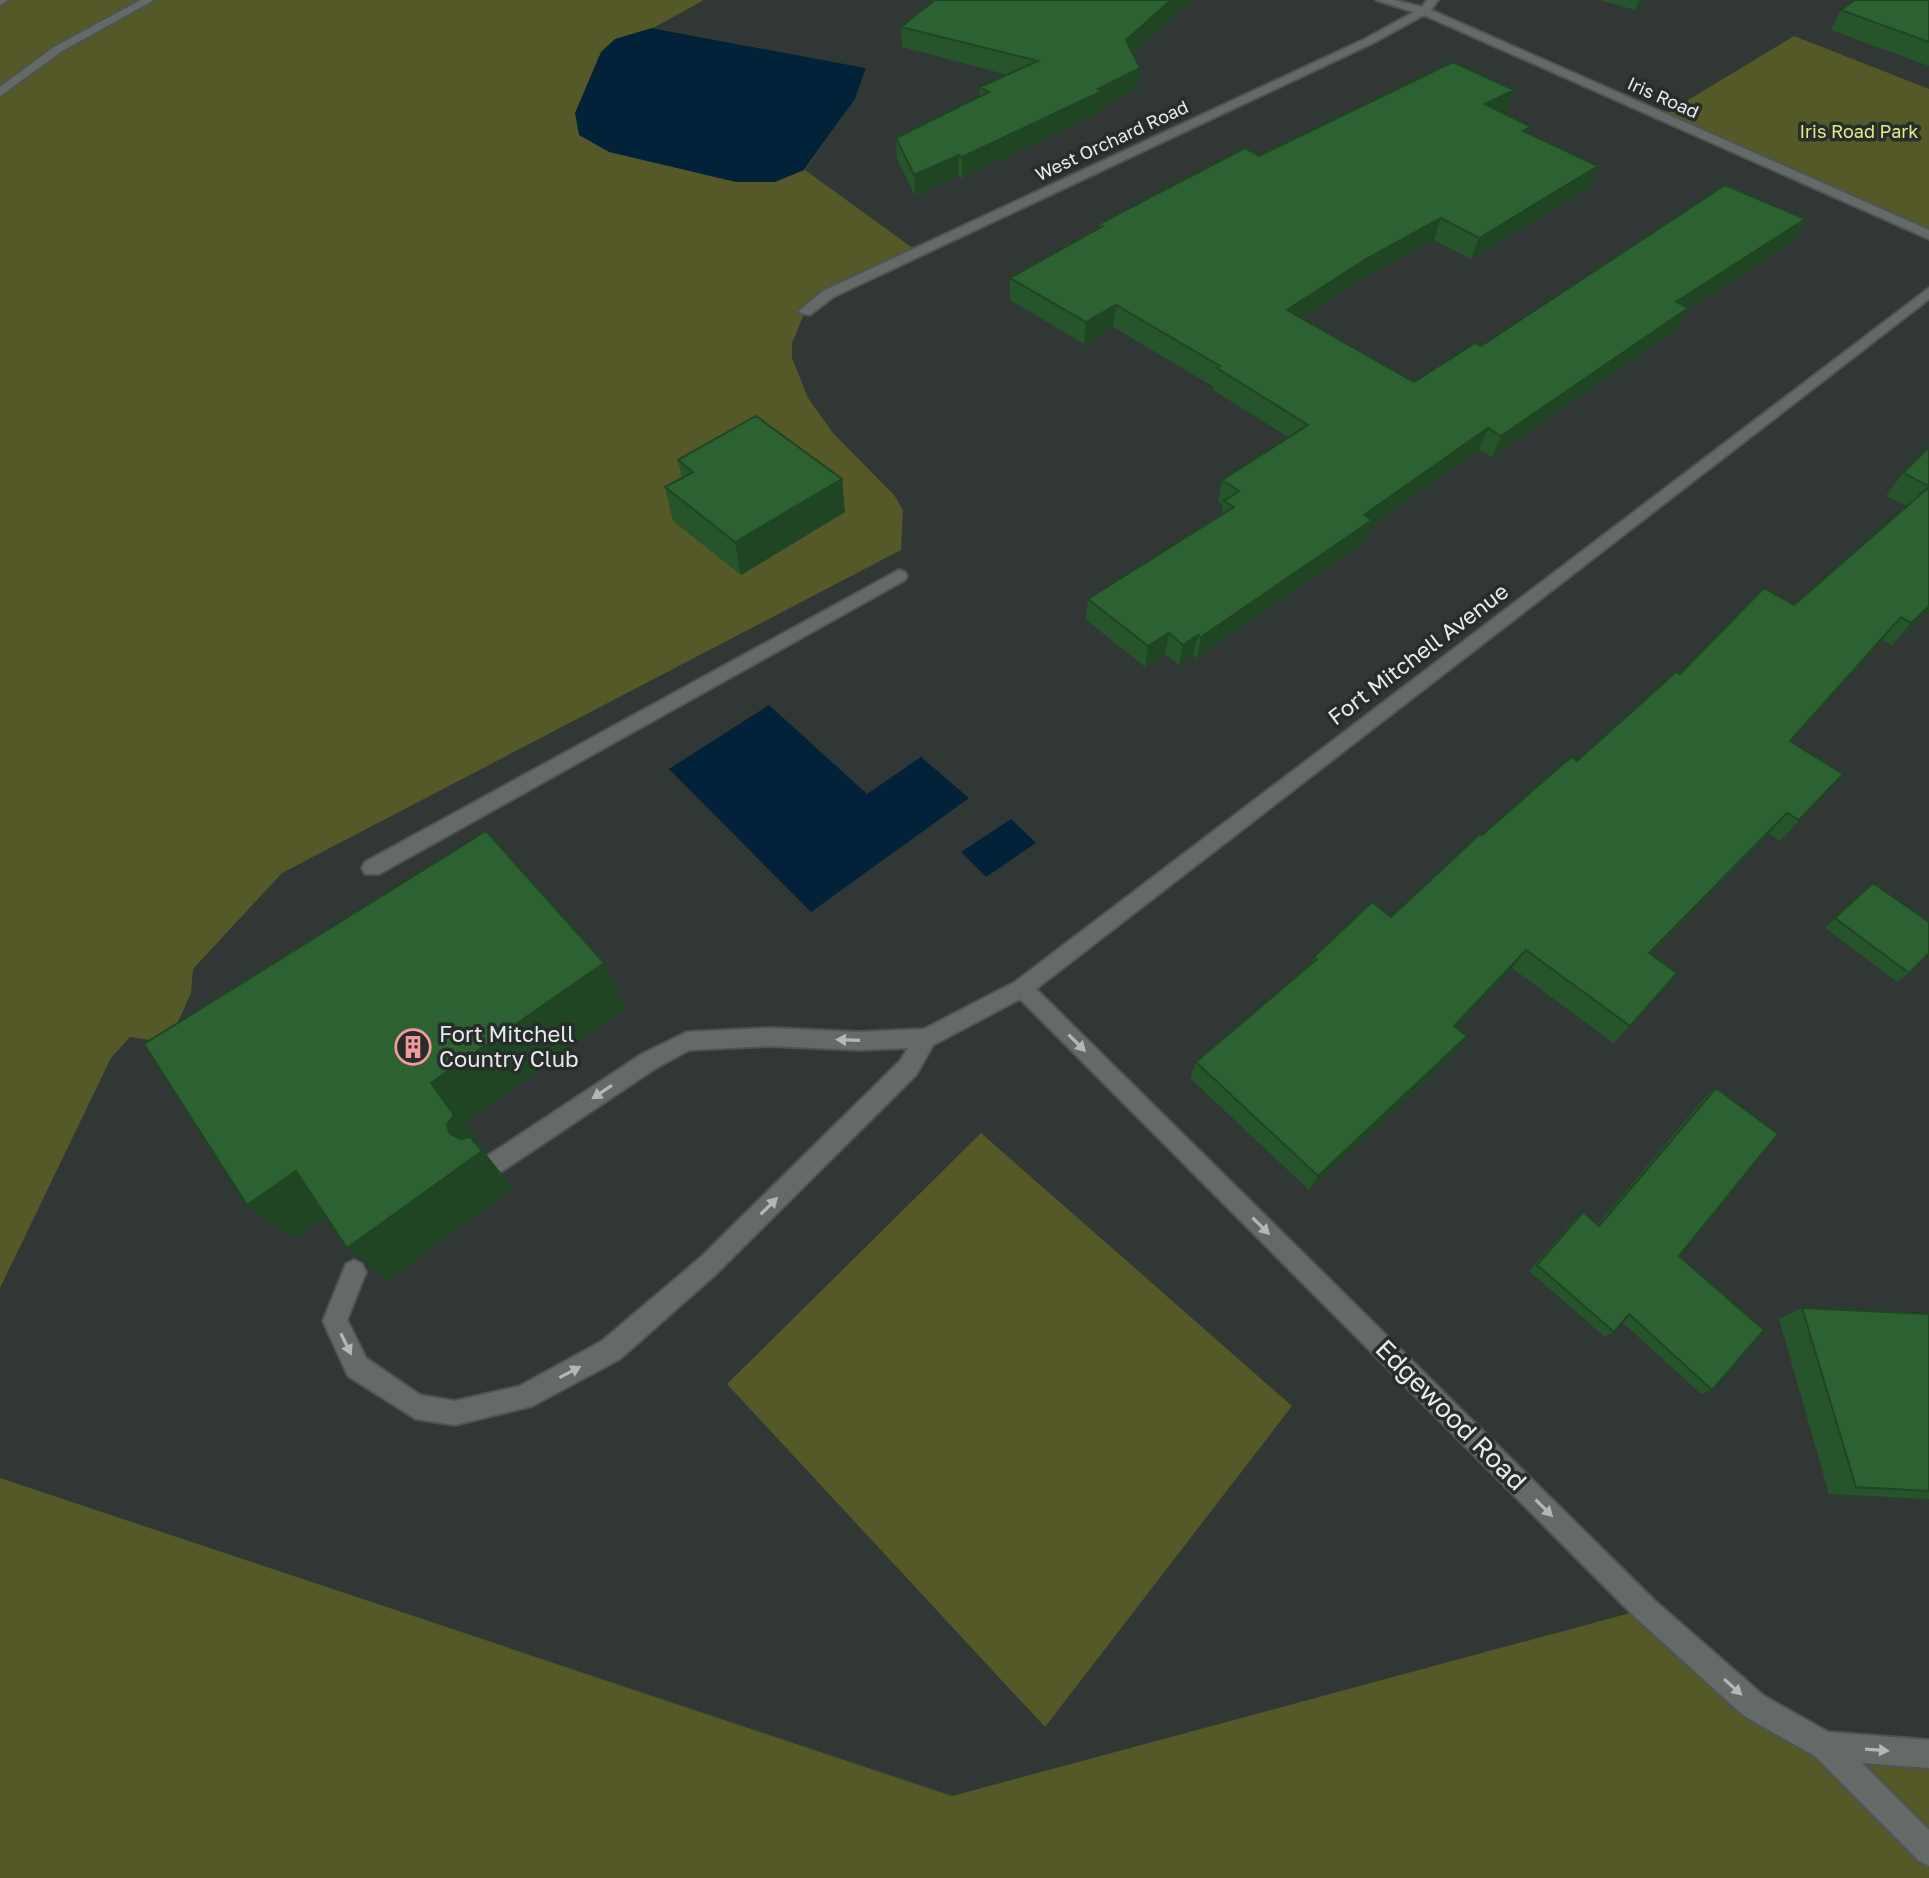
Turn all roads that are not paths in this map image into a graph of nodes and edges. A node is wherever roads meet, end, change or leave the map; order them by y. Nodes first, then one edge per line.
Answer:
1 (149, 0) edge
2 (1381, 0) edge
3 (1428, 5) edge
4 (0, 93) edge
5 (1929, 235) edge
6 (1929, 292) edge
7 (805, 312) dead end
8 (899, 576) dead end
9 (372, 868) dead end
10 (1022, 988) junction
11 (926, 1038) junction
12 (494, 1164) dead end
13 (354, 1272) edge
14 (1825, 1746) junction
15 (1929, 1754) edge
16 (1929, 1851) edge

1 - 4 street
2 - 3 street, Iris Road
3 - 5 street, Iris Road
3 - 7 street, West Orchard Road
6 - 10 street, Fort Mitchell Avenue
8 - 9 street
10 - 11 street, Fort Mitchell Avenue
10 -> 14 street, Edgewood Road
11 -> 12 street
13 -> 11 street
14 -> 15 street, Edgewood Road
14 - 16 street

